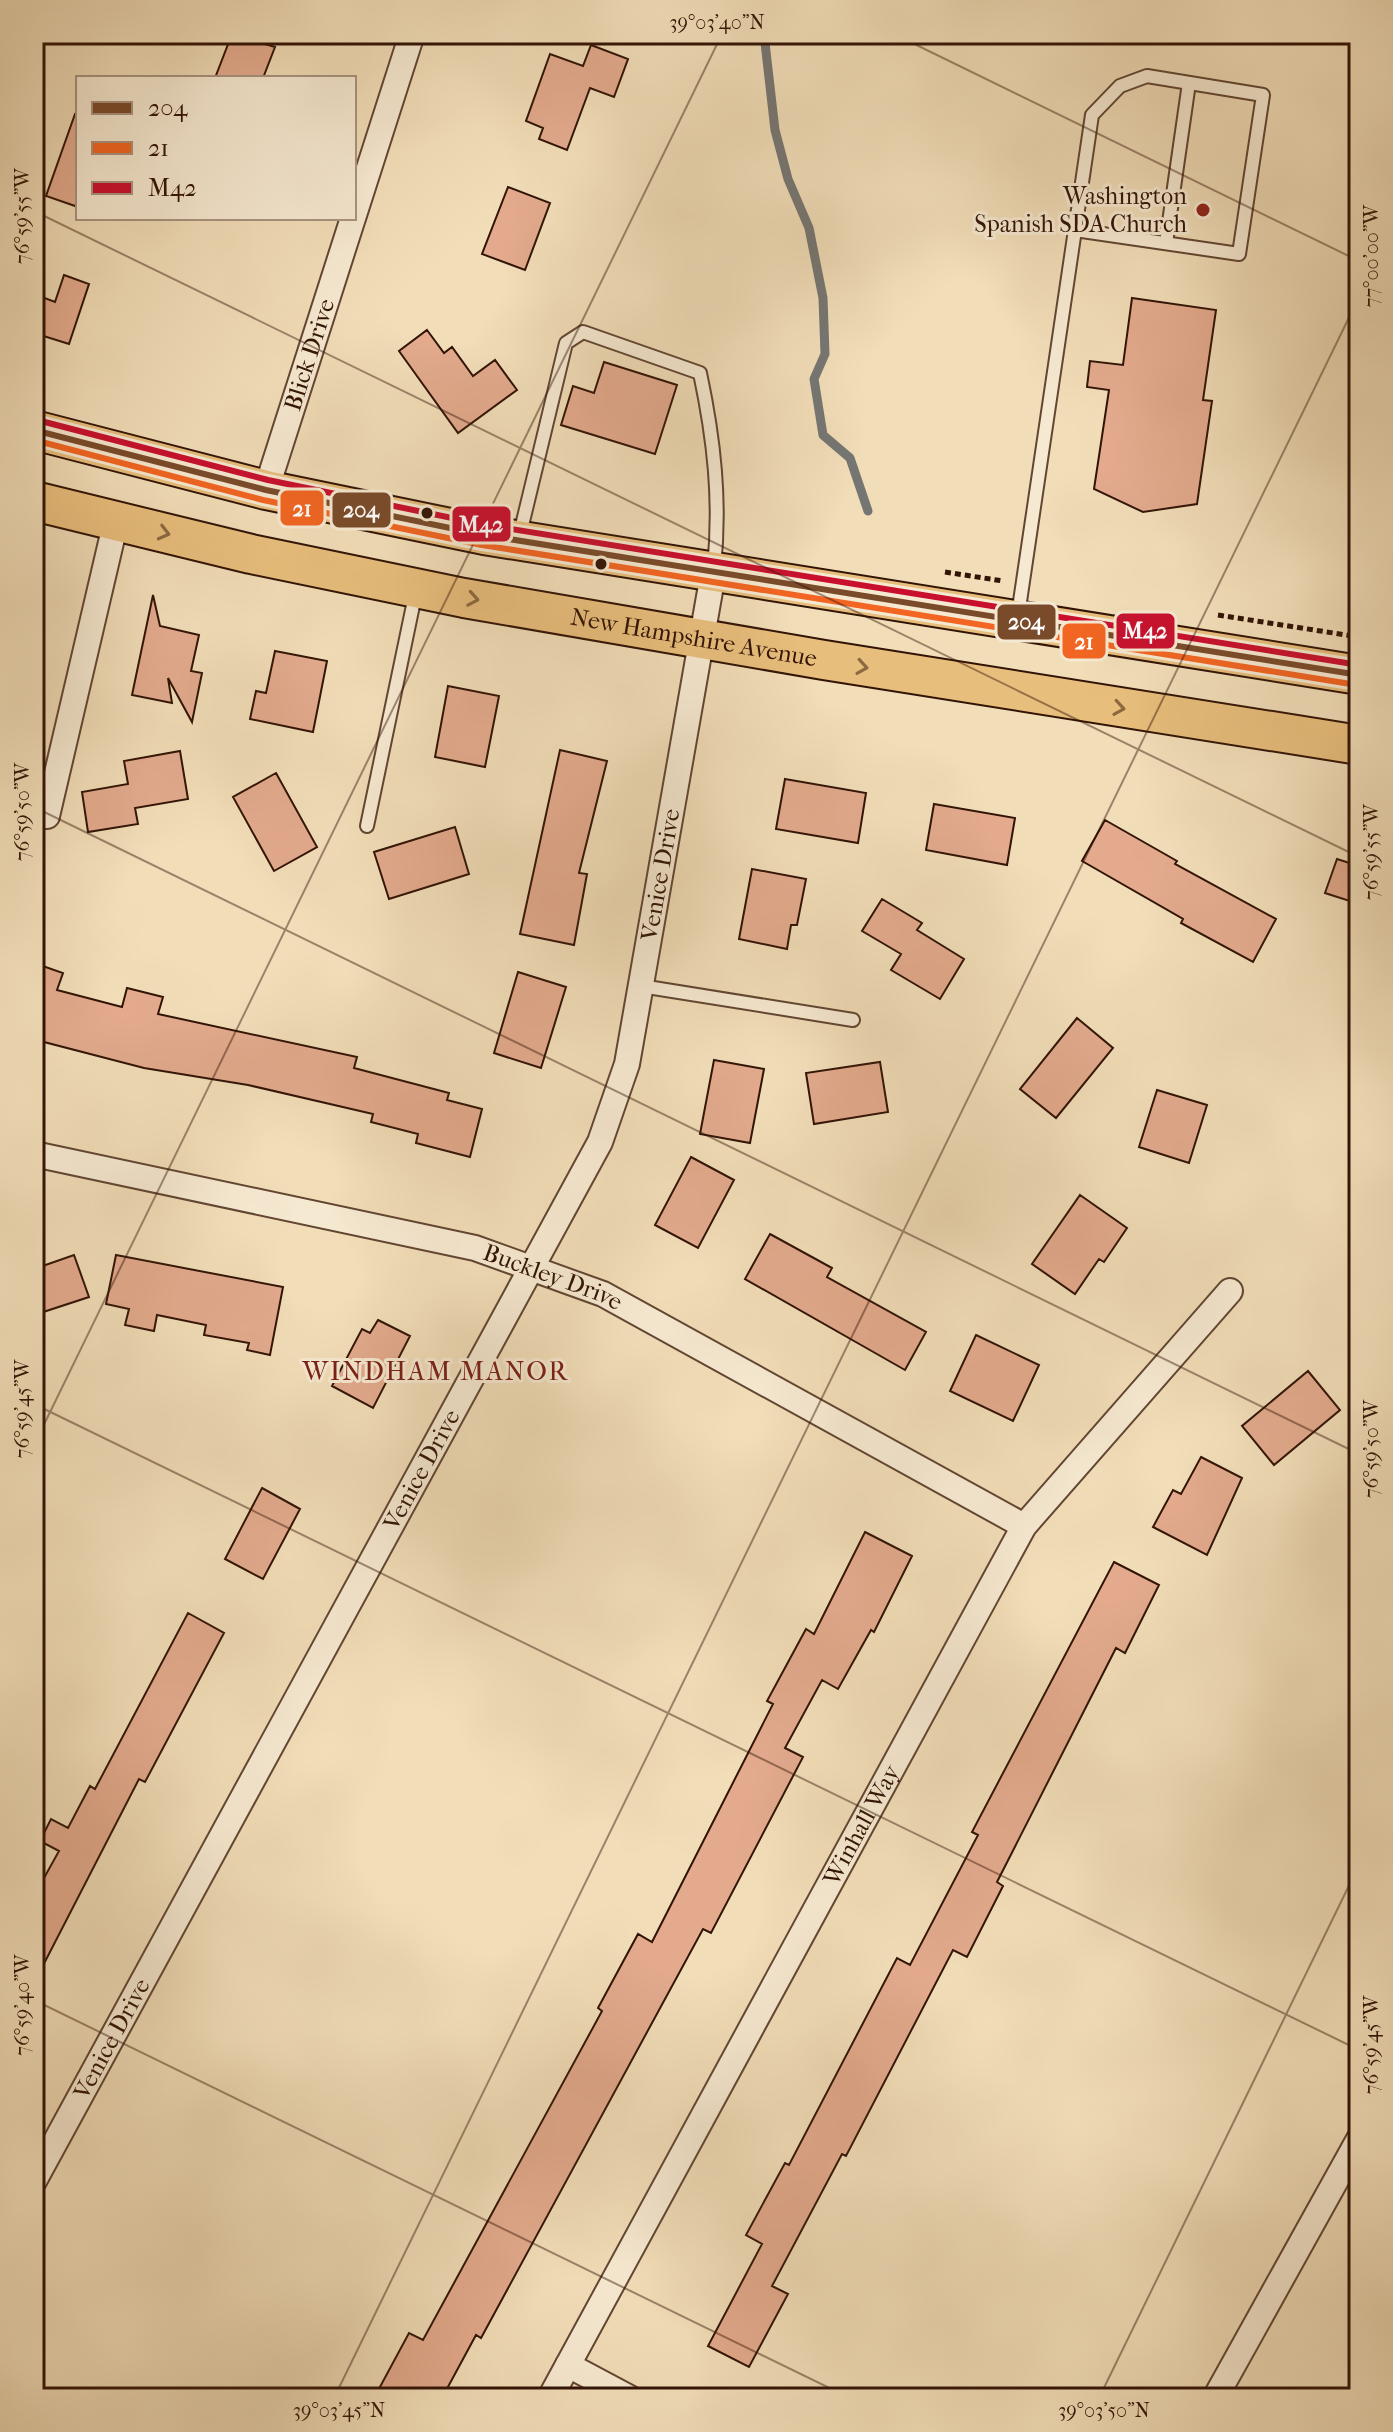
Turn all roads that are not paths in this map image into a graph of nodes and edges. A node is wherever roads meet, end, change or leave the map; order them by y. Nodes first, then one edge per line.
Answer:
1 (412, 34) edge
2 (1189, 83) junction
3 (356, 211) edge
4 (353, 220) edge
5 (1075, 230) junction
6 (1166, 243) junction
7 (34, 430) edge
8 (266, 490) junction
9 (34, 501) edge
10 (116, 521) junction
11 (518, 541) junction
12 (713, 574) junction
13 (416, 588) junction
14 (1017, 622) junction
15 (703, 638) junction
16 (1359, 675) edge
17 (1359, 745) edge
18 (47, 816) dead end
19 (367, 826) dead end
20 (641, 986) junction
21 (853, 1020) dead end
22 (34, 1154) edge
23 (533, 1267) junction
24 (1230, 1291) dead end
25 (1024, 1526) junction
26 (1359, 2139) edge
27 (34, 2181) edge
28 (568, 2365) junction
29 (550, 2398) edge
30 (630, 2398) edge
31 (1215, 2398) edge

1 - 3 street, Blick Drive
2 - 5 lane
2 - 6 lane
2 - 6 lane
4 - 8 street, Blick Drive
5 - 6 lane
5 - 14 lane
7 - 8 main road
8 - 11 main road
9 - 10 main road, New Hampshire Avenue
10 -> 13 main road, New Hampshire Avenue
10 - 18 street
11 - 12 main road
11 - 12 lane
12 - 14 main road
12 - 15 street, Venice Drive
13 -> 15 main road, New Hampshire Avenue
13 - 19 lane
14 - 16 main road
15 -> 17 main road, New Hampshire Avenue
15 - 20 street, Venice Drive
20 - 21 lane
20 - 23 street, Venice Drive
22 - 23 street, Buckley Drive
23 - 25 street, Buckley Drive
23 - 27 street, Venice Drive
24 - 25 street, Winhall Way
25 - 28 street, Winhall Way
26 - 31 street
28 - 29 street, Winhall Way
28 - 30 street

